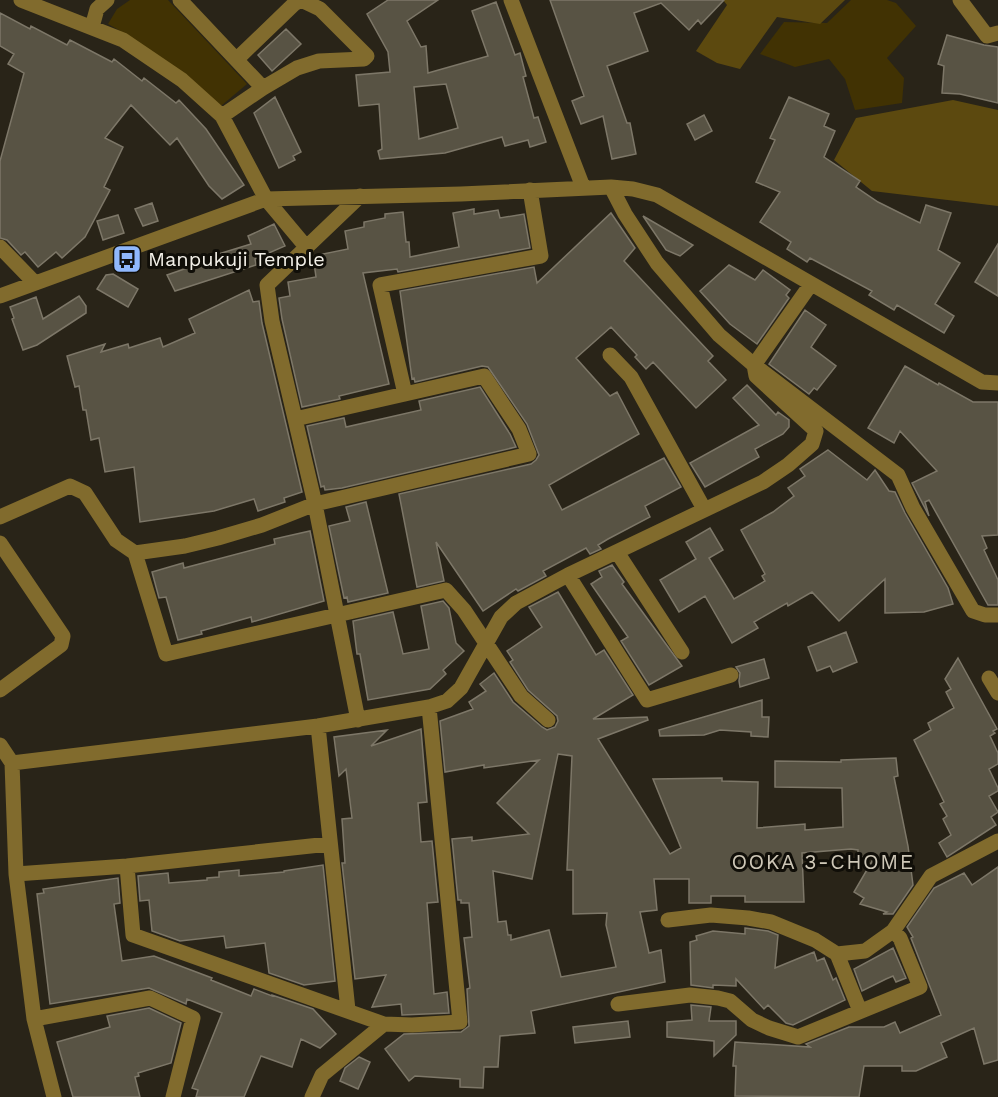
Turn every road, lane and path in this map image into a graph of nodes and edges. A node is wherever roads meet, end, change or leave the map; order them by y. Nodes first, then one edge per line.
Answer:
1 (21, 0) edge
2 (107, 0) edge
3 (180, 0) edge
4 (511, 0) edge
5 (960, 0) edge
6 (92, 27) junction
7 (998, 33) edge
8 (237, 59) junction
9 (263, 88) junction
10 (222, 116) junction
11 (584, 187) junction
12 (611, 187) junction
13 (530, 190) junction
14 (360, 196) junction
15 (266, 199) junction
16 (0, 247) edge
17 (308, 248) junction
18 (34, 282) junction
19 (811, 284) junction
20 (0, 296) edge
21 (610, 355) dead end
22 (754, 364) junction
23 (998, 383) edge
24 (405, 394) junction
25 (295, 419) junction
26 (315, 504) junction
27 (704, 509) junction
28 (0, 517) edge
29 (0, 543) edge
30 (618, 552) junction
31 (135, 553) junction
32 (568, 575) junction
33 (337, 615) junction
34 (998, 615) edge
35 (486, 641) junction
36 (682, 652) dead end
37 (731, 675) dead end
38 (989, 678) dead end
39 (0, 690) edge
40 (998, 693) edge
41 (429, 707) junction
42 (358, 720) junction
43 (548, 720) dead end
44 (318, 726) junction
45 (0, 746) edge
46 (12, 763) junction
47 (998, 842) edge
48 (329, 844) junction
49 (127, 866) junction
50 (16, 874) junction
51 (668, 920) dead end
52 (893, 931) junction
53 (837, 954) junction
54 (618, 1004) dead end
55 (348, 1010) junction
56 (860, 1011) junction
57 (34, 1019) junction
58 (384, 1024) junction
59 (54, 1097) edge
60 (172, 1097) edge
61 (312, 1097) edge

1 - 6 street
2 - 6 street
3 - 8 street
4 - 11 street
5 - 7 street
6 - 10 street
8 - 9 street
8 - 9 street
9 - 10 street
10 - 15 street
11 - 12 street
11 - 13 street
12 - 19 street
12 - 22 street
13 - 14 street
13 - 24 street
14 - 15 street
14 - 17 street
15 - 17 street
15 - 18 street
16 - 18 street
17 - 25 street
18 - 20 street
19 - 22 street
19 - 23 street
21 - 27 street
22 - 27 street
22 - 34 street
24 - 25 street
24 - 26 street
25 - 26 street
26 - 31 street
26 - 33 street
27 - 30 street
28 - 31 street
29 - 39 street
30 - 32 street
30 - 36 street
31 - 33 street
32 - 35 street
32 - 37 street
33 - 35 street
33 - 42 street
35 - 41 street
35 - 43 street
38 - 40 street
41 - 42 street
41 - 58 street
42 - 44 street
44 - 46 street
44 - 48 street
45 - 46 street
46 - 50 street
47 - 52 street
48 - 49 street
48 - 55 street
49 - 50 street
49 - 55 street
50 - 57 street
51 - 53 street
52 - 53 street
52 - 56 street
53 - 56 street
54 - 56 street
55 - 58 street
57 - 59 street
57 - 60 street
58 - 61 street

